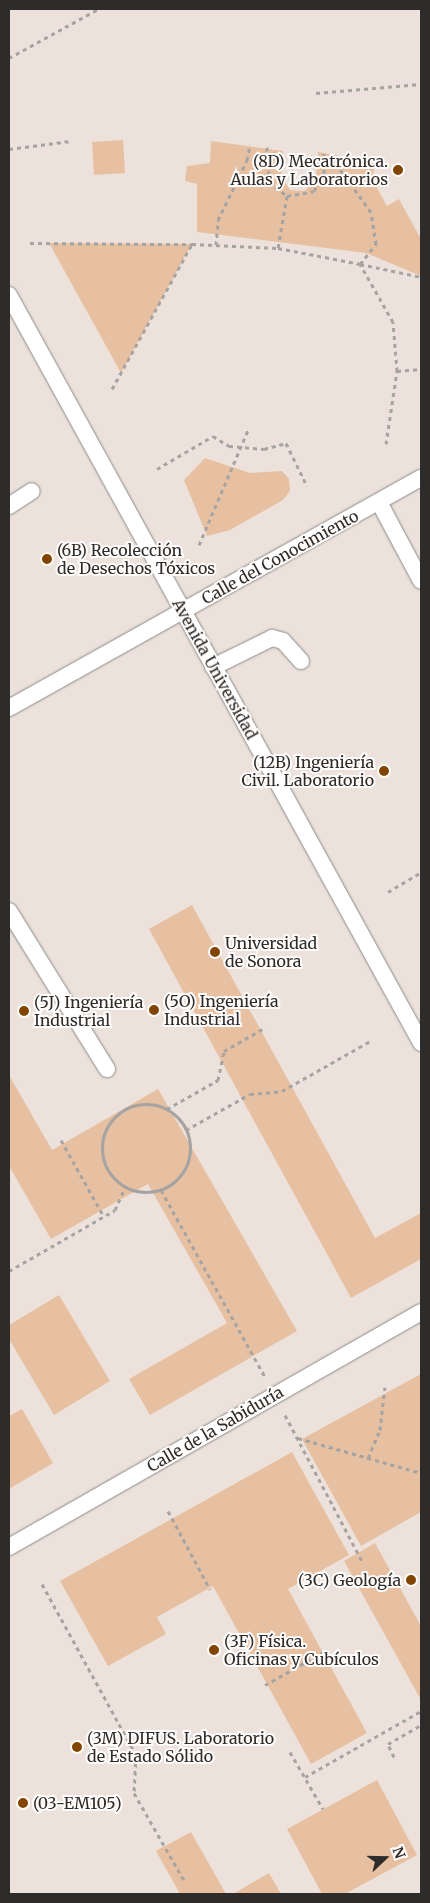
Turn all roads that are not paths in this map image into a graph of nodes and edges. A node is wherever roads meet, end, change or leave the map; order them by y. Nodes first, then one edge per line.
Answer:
1 (9, 296) edge
2 (421, 478) edge
3 (32, 491) dead end
4 (379, 502) junction
5 (9, 506) edge
6 (421, 581) edge
7 (183, 611) junction
8 (300, 660) dead end
9 (213, 667) junction
10 (9, 708) edge
11 (9, 911) edge
12 (421, 1043) edge
13 (107, 1069) dead end
14 (421, 1312) edge
15 (9, 1547) edge

1 - 7 lane, Avenida Universidad
2 - 4 lane, Calle del Conocimiento
3 - 5 lane
4 - 6 lane
4 - 7 lane, Calle del Conocimiento
7 - 9 lane, Avenida Universidad
7 - 10 lane, Calle del Conocimiento
8 - 9 lane
9 - 12 lane, Avenida Universidad
11 - 13 lane
14 - 15 lane, Calle de la Sabiduría

